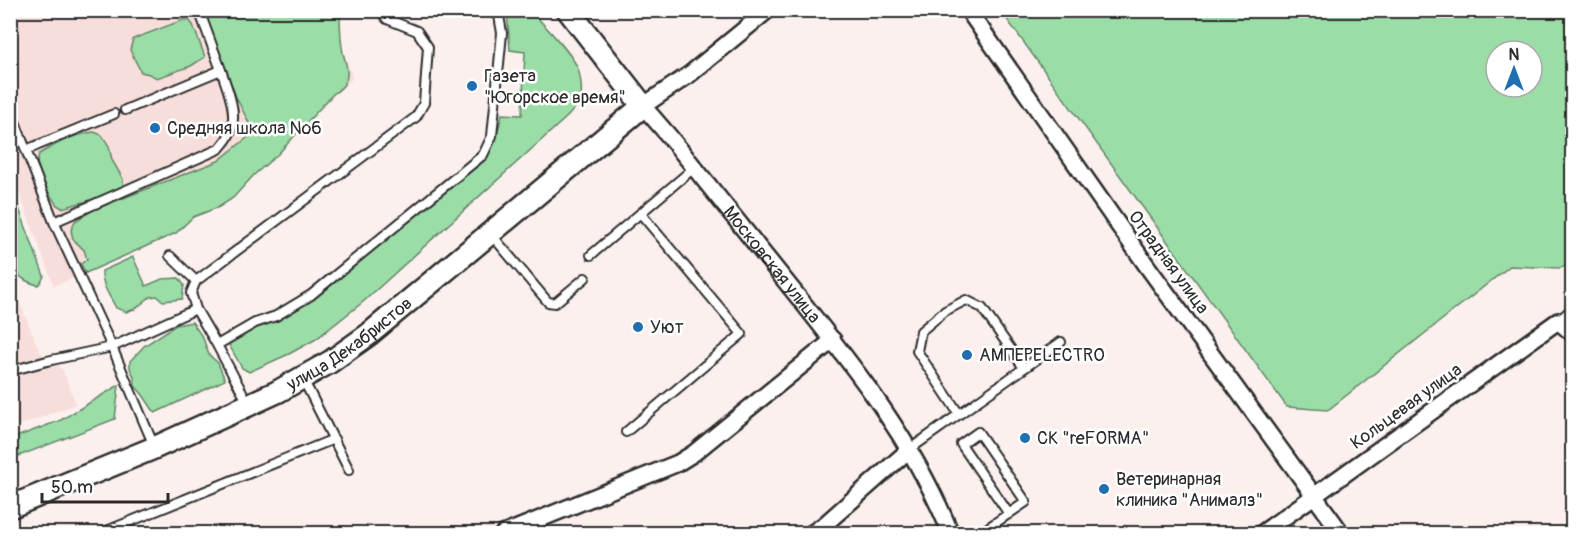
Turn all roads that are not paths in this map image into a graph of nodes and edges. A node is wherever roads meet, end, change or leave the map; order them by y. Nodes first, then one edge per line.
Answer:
1 (199, 10) edge
2 (380, 10) edge
3 (498, 10) edge
4 (568, 10) edge
5 (768, 10) edge
6 (968, 10) edge
7 (221, 70) junction
8 (642, 106) junction
9 (10, 109) edge
10 (125, 110) dead end
11 (114, 114) dead end
12 (26, 150) junction
13 (695, 167) junction
14 (641, 214) junction
15 (54, 222) junction
16 (490, 233) junction
17 (591, 255) dead end
18 (171, 256) dead end
19 (585, 278) dead end
20 (196, 281) junction
21 (196, 309) junction
22 (1572, 309) edge
23 (1558, 321) junction
24 (1572, 333) edge
25 (833, 340) junction
26 (1060, 342) dead end
27 (217, 345) junction
28 (112, 347) junction
29 (1024, 368) junction
30 (10, 371) edge
31 (302, 378) junction
32 (249, 405) junction
33 (959, 414) junction
34 (626, 432) dead end
35 (334, 440) junction
36 (154, 448) junction
37 (910, 449) junction
38 (349, 470) dead end
39 (1315, 495) junction
40 (10, 507) edge
41 (1009, 514) junction
42 (99, 534) edge
43 (503, 534) edge
44 (812, 534) edge
45 (951, 534) edge
46 (980, 534) edge
47 (1261, 534) edge
48 (1342, 534) edge

1 - 7 lane
2 - 20 lane
3 - 27 lane
4 - 8 main road, Московская улица
5 - 8 street
6 - 39 street, Отрадная улица
7 - 10 lane
7 - 15 lane
8 - 13 street, Московская улица
8 - 16 main road, улица Декабристов
9 - 12 lane
11 - 12 lane
12 - 15 lane
13 - 14 lane
13 - 25 street, Московская улица
14 - 17 lane
14 - 34 lane
15 - 28 lane
16 - 19 lane
16 - 31 main road, улица Декабристов
18 - 20 lane
20 - 21 lane
21 - 27 lane
21 - 28 lane
22 - 23 lane
23 - 24 street
23 - 39 street, Кольцевая улица
25 - 37 street, Московская улица
25 - 43 street
26 - 29 lane
27 - 32 lane
28 - 30 lane
28 - 36 lane
29 - 33 lane
29 - 33 lane
31 - 32 main road, улица Декабристов
31 - 35 lane
32 - 36 main road, улица Декабристов
33 - 37 lane
35 - 38 lane
35 - 42 lane
36 - 40 main road, улица Декабристов
37 - 44 street
37 - 45 street, Московская улица
39 - 47 street, Кольцевая улица
39 - 48 street, Отрадная улица
41 - 41 lane
41 - 46 lane

